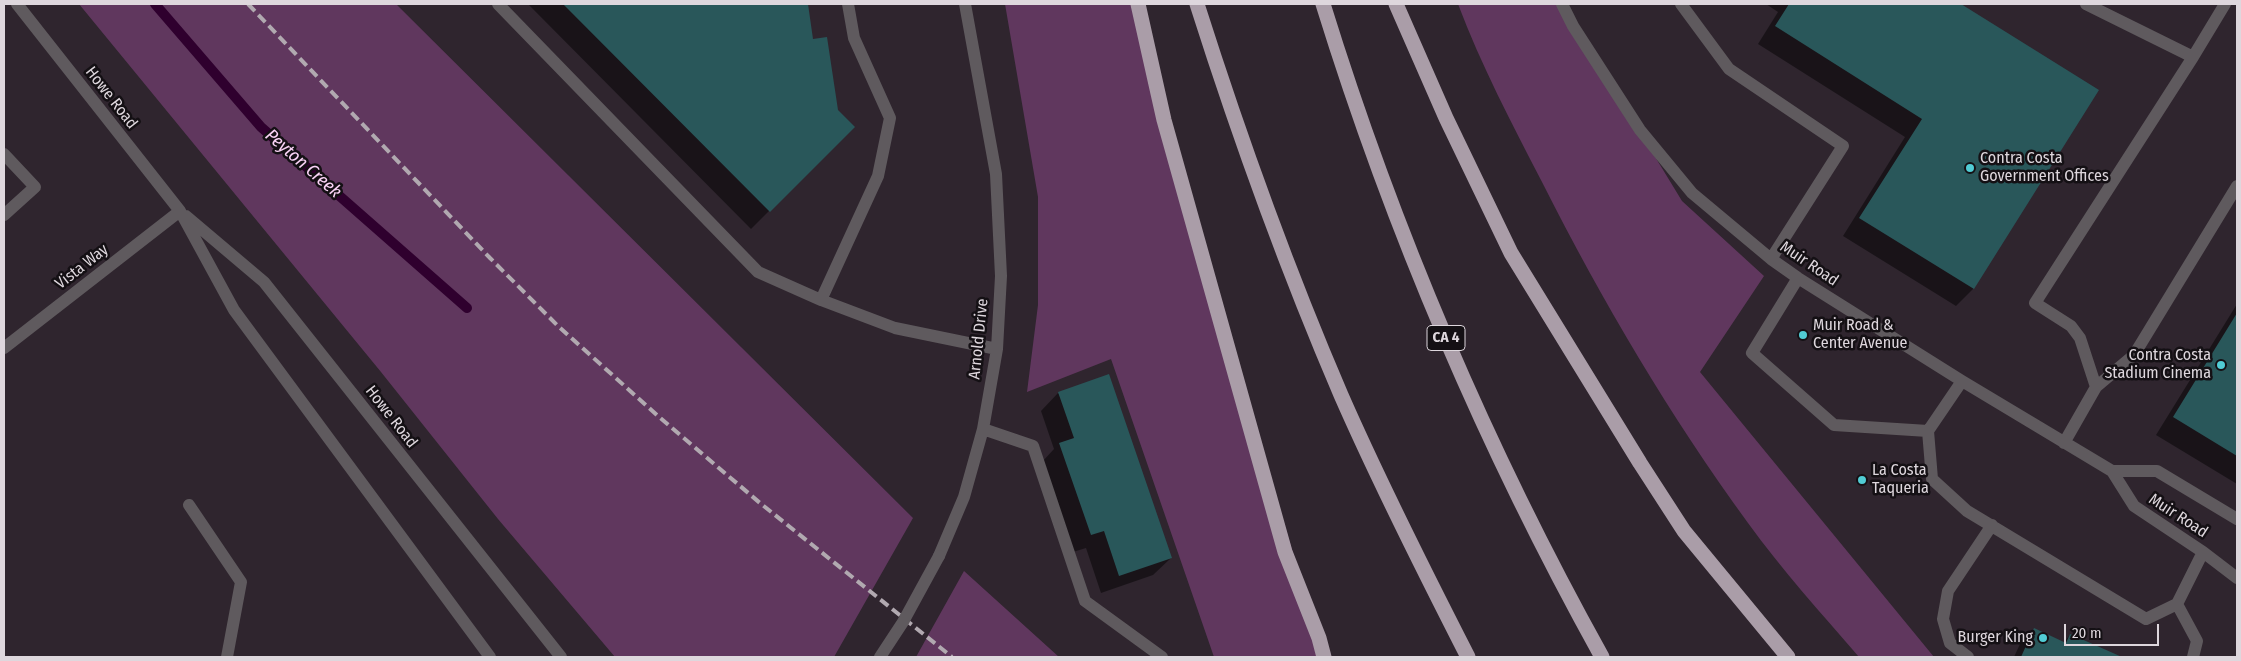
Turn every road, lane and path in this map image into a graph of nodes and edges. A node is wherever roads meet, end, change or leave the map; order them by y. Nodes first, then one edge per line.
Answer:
1 (17, 4) edge
2 (498, 4) edge
3 (848, 4) edge
4 (965, 4) edge
5 (1138, 4) edge
6 (1197, 4) edge
7 (1323, 4) edge
8 (1396, 4) edge
9 (1562, 4) edge
10 (1681, 4) edge
11 (2086, 4) edge
12 (2224, 4) edge
13 (2193, 57) junction
14 (4, 154) edge
15 (2237, 186) edge
16 (180, 211) junction
17 (4, 215) edge
18 (1771, 259) junction
19 (1798, 278) junction
20 (821, 300) junction
21 (4, 348) edge
22 (997, 349) junction
23 (1962, 381) junction
24 (2096, 387) junction
25 (982, 429) junction
26 (1928, 431) junction
27 (2064, 443) junction
28 (2112, 471) junction
29 (189, 505) dead end
30 (2237, 519) edge
31 (1992, 525) junction
32 (2203, 552) junction
33 (2237, 578) edge
34 (2177, 604) junction
35 (227, 657) edge
36 (490, 657) edge
37 (561, 657) edge
38 (880, 657) edge
39 (1162, 657) edge
40 (1324, 657) edge
41 (1468, 657) edge
42 (1602, 657) edge
43 (1788, 657) edge
44 (1968, 657) edge
45 (2193, 657) edge

1 - 16 street, Howe Road
2 - 20 street
3 - 20 street
4 - 22 street, Arnold Drive
5 - 40 highway
6 - 41 highway
7 - 42 highway, CA 4
8 - 43 highway
9 - 18 street, Muir Road
10 - 18 street
11 - 13 street
12 - 13 street
13 - 24 street
14 - 17 street
15 - 24 street
16 - 21 street, Vista Way
16 - 36 street, Howe Road
16 - 37 street, Howe Road
18 - 19 street, Muir Road
19 - 23 street, Muir Road
19 - 26 street
20 - 22 street
22 - 25 street, Arnold Drive
23 - 26 street
23 - 27 street, Muir Road
24 - 27 street
25 - 38 street, Arnold Drive, bridge
25 - 39 street
26 - 31 street
27 - 28 street, Muir Road
28 - 30 street, Muir Road
28 - 32 street, Muir Road
29 - 35 street
31 - 34 street
31 - 44 street
32 - 33 street, Muir Road
32 - 34 street
34 - 45 street

